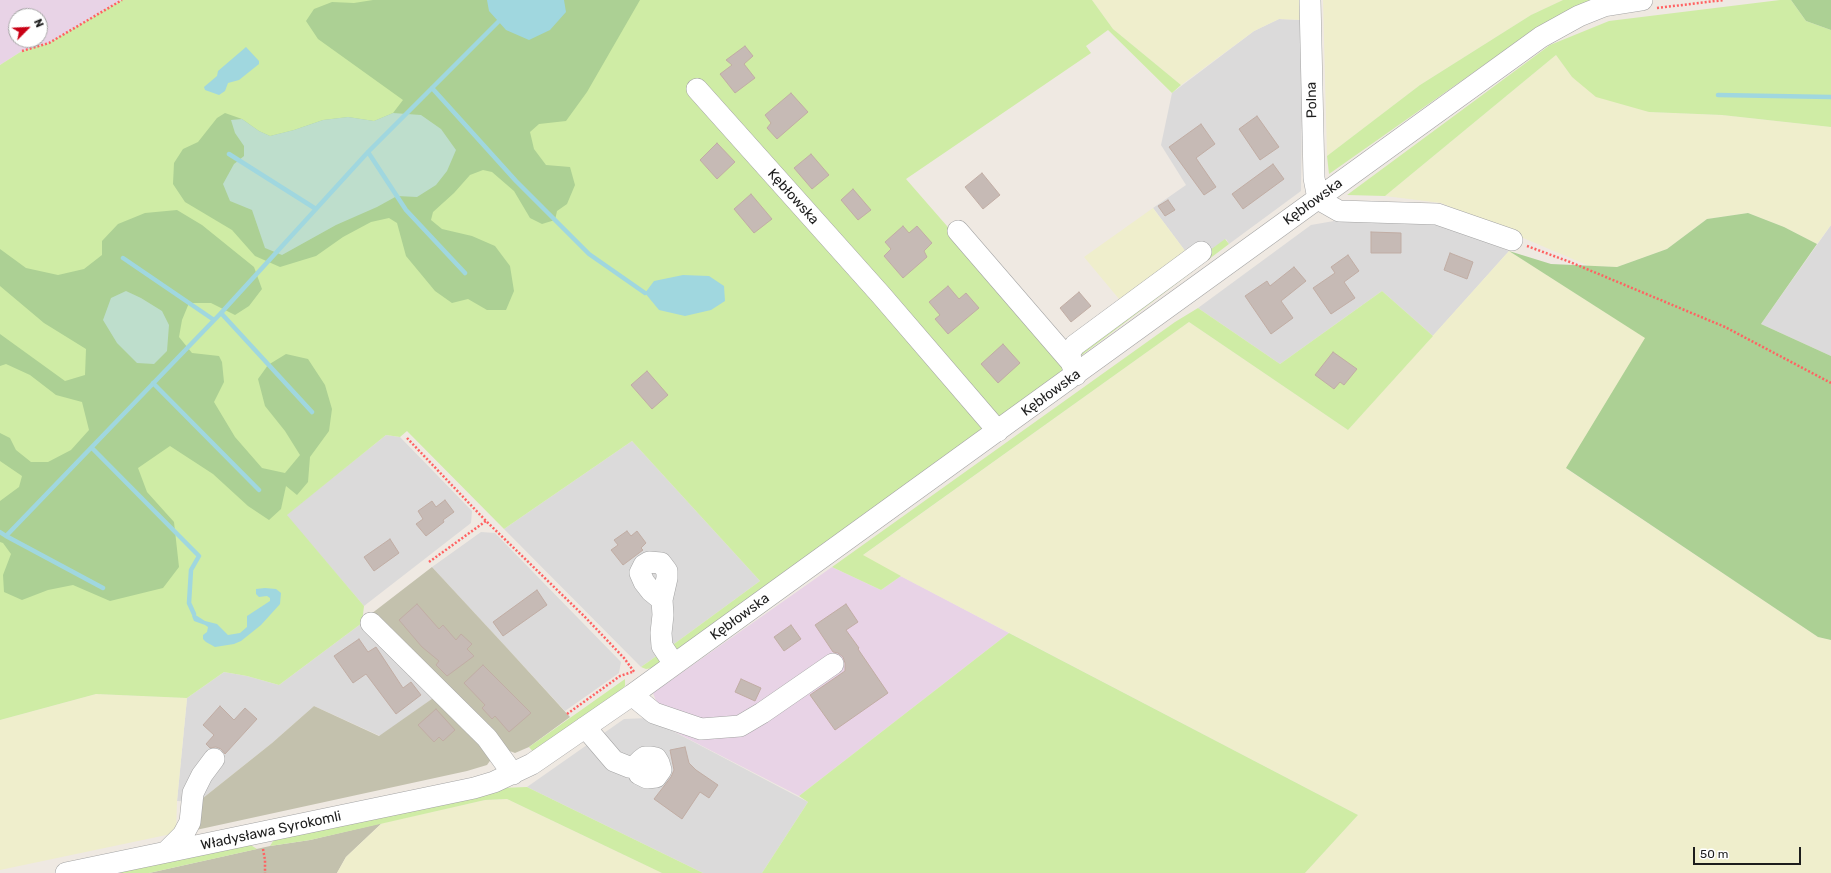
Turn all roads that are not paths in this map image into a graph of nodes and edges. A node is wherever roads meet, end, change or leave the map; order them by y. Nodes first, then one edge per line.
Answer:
1 (1310, 0) edge
2 (1642, 0) edge
3 (697, 89) dead end
4 (1318, 199) junction
5 (958, 231) dead end
6 (1512, 240) road end
7 (1201, 252) dead end
8 (1073, 369) junction
9 (998, 431) junction
10 (662, 600) dead end
11 (371, 623) dead end
12 (674, 664) junction
13 (833, 664) dead end
14 (637, 684) junction
15 (585, 727) junction
16 (214, 759) dead end
17 (637, 768) dead end
18 (513, 774) junction
19 (474, 788) joint
20 (166, 852) junction
21 (66, 873) edge

1 - 4 street, Polna
2 - 4 street, Kębłowska
3 - 9 street, Kębłowska
4 - 6 street
4 - 8 street, Kębłowska
5 - 8 street, Kębłowska
7 - 8 street
8 - 9 street, Kębłowska
9 - 12 street, Kębłowska
10 - 12 street
11 - 18 street
12 - 14 street, Kębłowska
13 - 14 street
14 - 15 street, Kębłowska
15 - 17 street
15 - 18 street, Kębłowska
16 - 20 street
18 - 19 street, Kębłowska
19 - 20 street, Władysława Syrokomli
20 - 21 street, Władysława Syrokomli

